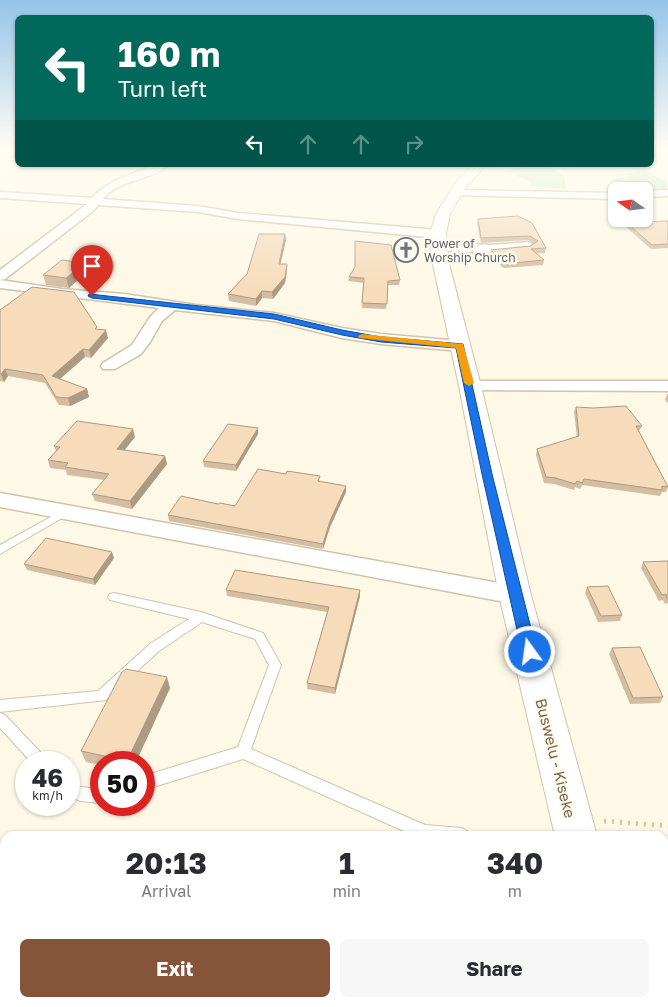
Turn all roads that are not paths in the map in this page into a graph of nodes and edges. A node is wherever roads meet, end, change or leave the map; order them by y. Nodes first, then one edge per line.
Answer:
1 (0, 195) edge
2 (101, 195) edge
3 (454, 195) edge
4 (562, 195) edge
5 (608, 196) edge
6 (95, 203) junction
7 (438, 240) junction
8 (530, 246) edge
9 (0, 276) edge
10 (0, 284) edge
11 (172, 306) junction
12 (460, 346) junction
13 (109, 366) dead end
14 (470, 386) junction
15 (668, 386) edge
16 (0, 500) edge
17 (65, 512) junction
18 (0, 550) edge
19 (515, 595) junction
20 (114, 597) dead end
21 (201, 617) junction
22 (0, 706) edge
23 (0, 719) edge
24 (30, 751) edge
25 (243, 752) junction
26 (155, 780) edge
27 (574, 827) edge
28 (421, 831) edge

1 - 6 street
2 - 6 street
3 - 7 main road, Buswelu - Kiseke
4 - 5 street
6 - 7 street
6 - 9 street
7 - 8 street
7 - 12 main road, Buswelu - Kiseke
10 - 11 street
11 - 12 street
11 - 13 street
12 - 14 main road, Buswelu - Kiseke
14 - 15 street
14 - 19 main road, Buswelu - Kiseke
16 - 17 street
17 - 18 lane
17 - 19 street
19 - 27 main road, Buswelu - Kiseke
20 - 21 lane
21 - 22 lane
21 - 25 lane
23 - 24 lane
25 - 26 lane
25 - 28 lane

